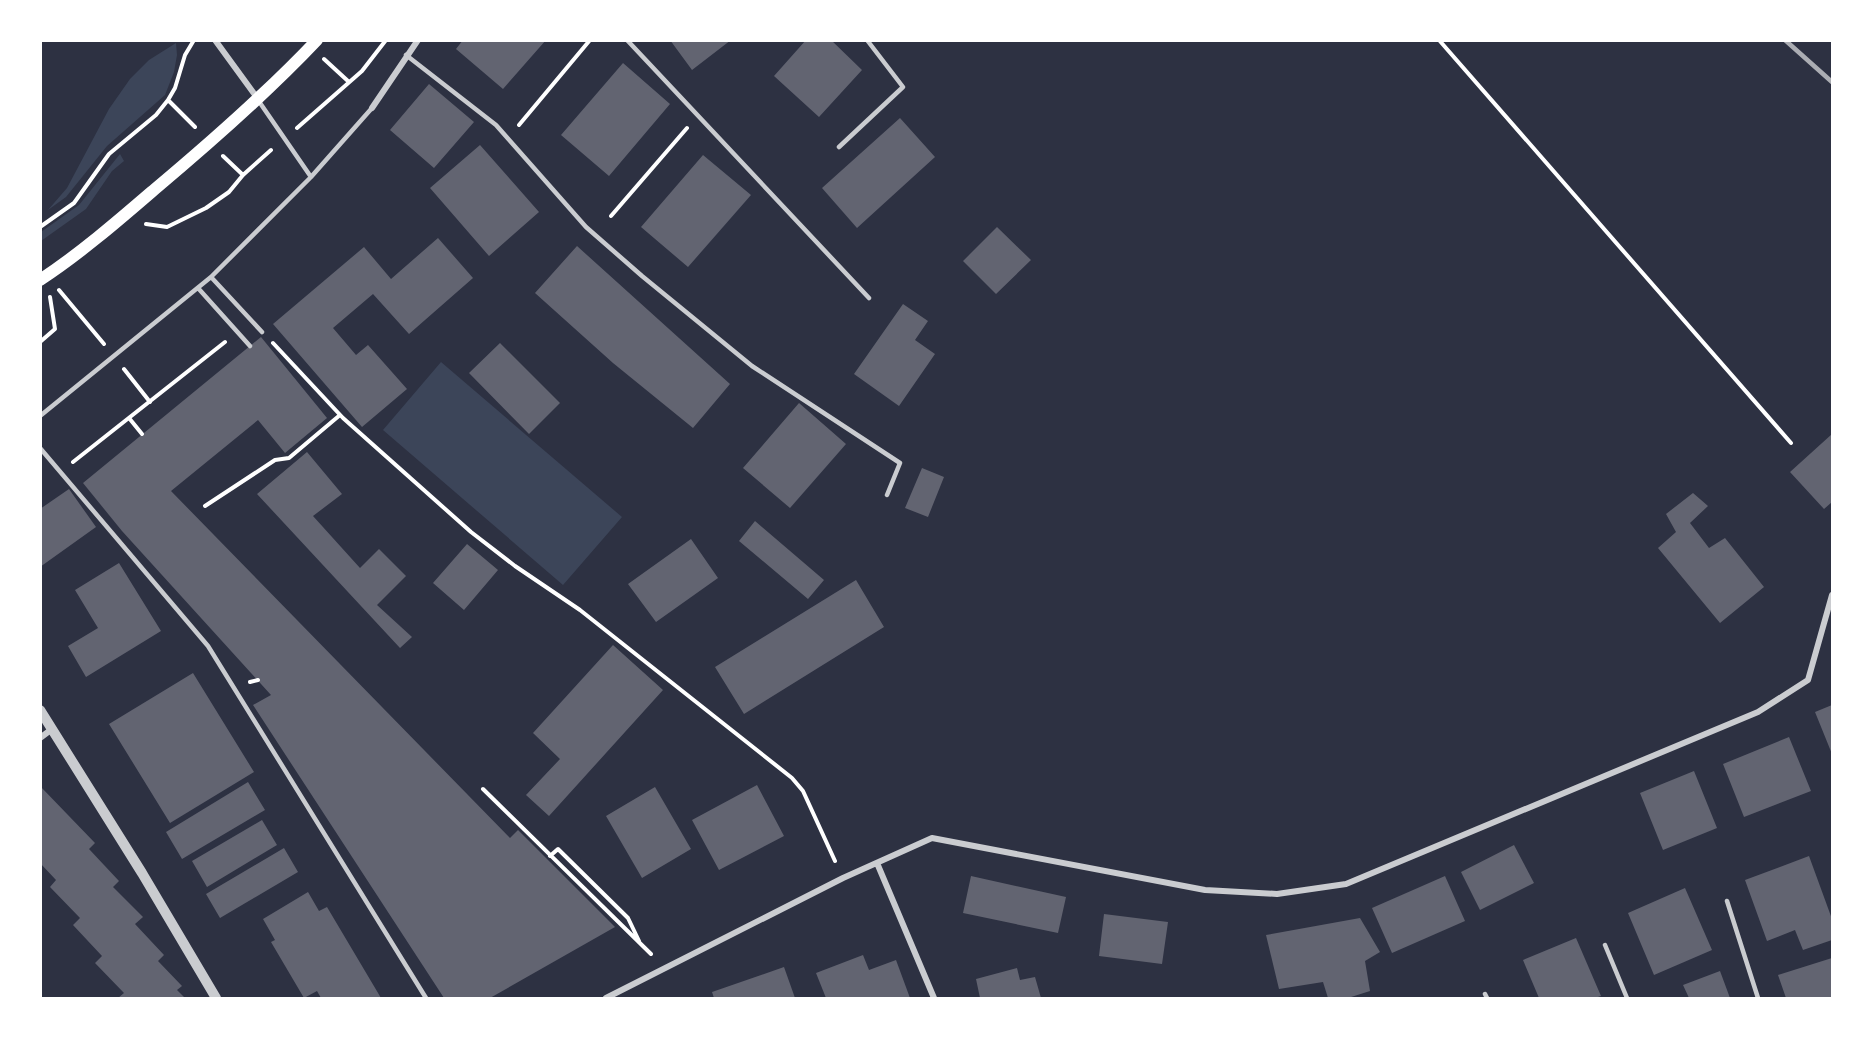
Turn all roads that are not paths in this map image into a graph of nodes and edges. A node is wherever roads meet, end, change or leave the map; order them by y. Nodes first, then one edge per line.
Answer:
1 (215, 40) edge
2 (317, 40) edge
3 (418, 40) edge
4 (627, 40) edge
5 (867, 40) edge
6 (406, 55) junction
7 (258, 100) junction
8 (372, 108) joint
9 (839, 147) dead end
10 (310, 177) junction
11 (211, 277) junction
12 (44, 278) edge
13 (198, 288) junction
14 (869, 298) dead end
15 (262, 332) road end
16 (250, 346) dead end
17 (40, 416) edge
18 (40, 448) edge
19 (887, 495) dead end
20 (1833, 595) edge
21 (40, 710) edge
22 (52, 729) junction
23 (40, 738) edge
24 (877, 863) junction
25 (1727, 901) dead end
26 (1605, 945) dead end
27 (216, 999) edge
28 (426, 999) edge
29 (606, 999) edge
30 (934, 999) edge
31 (1627, 999) edge
32 (1758, 999) edge

1 - 7 street
2 - 7 main road
3 - 6 street
4 - 14 lane
5 - 9 lane
6 - 8 street
6 - 19 lane
7 - 10 lane
7 - 12 main road
8 - 10 lane
10 - 11 lane
11 - 13 lane
11 - 15 lane
13 - 16 lane
13 - 17 lane
18 - 28 lane
20 - 24 street
21 - 22 street
22 - 23 street
22 - 27 street
24 - 29 street
24 - 30 street
25 - 32 lane
26 - 31 lane

